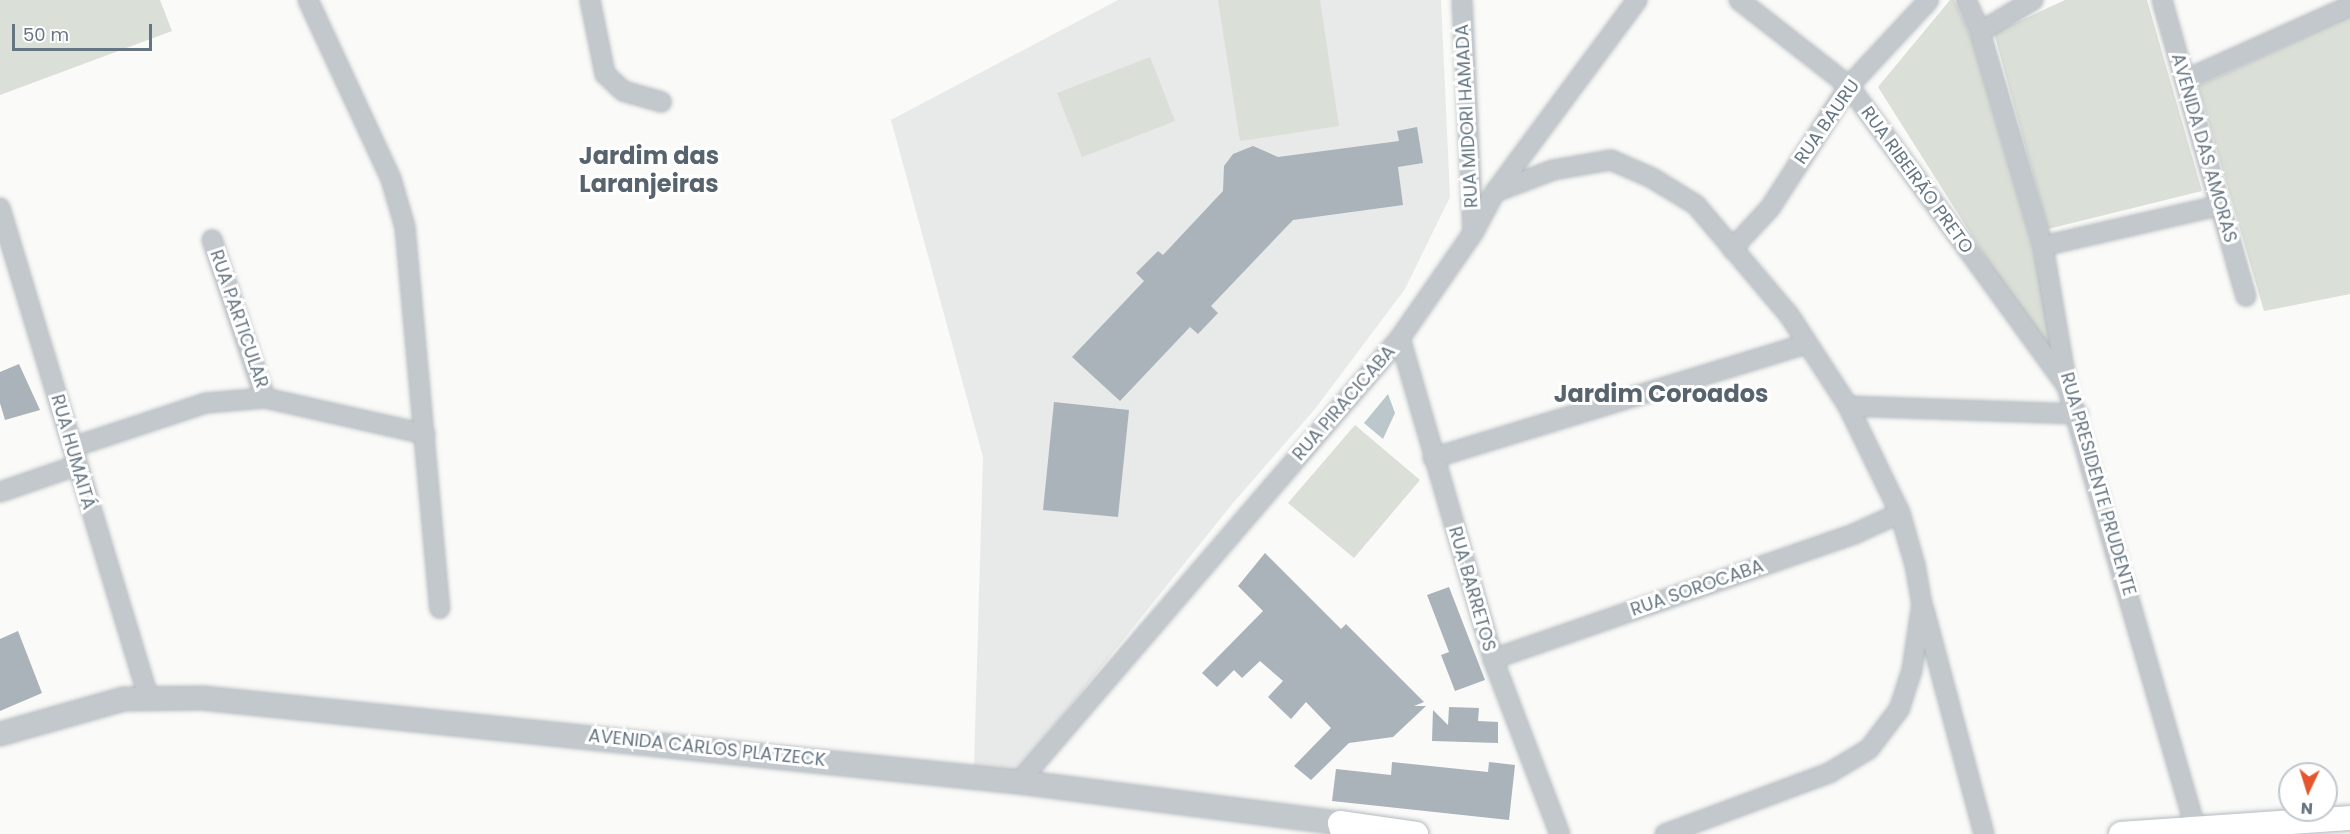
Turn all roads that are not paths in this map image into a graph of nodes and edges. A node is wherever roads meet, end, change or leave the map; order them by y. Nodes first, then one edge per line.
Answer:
1 (308, 0) edge
2 (590, 0) edge
3 (1461, 0) edge
4 (1637, 0) edge
5 (1739, 0) edge
6 (1929, 0) edge
7 (1966, 0) edge
8 (2033, 0) edge
9 (2162, 0) edge
10 (2350, 6) edge
11 (1980, 32) junction
12 (2185, 80) junction
13 (1849, 86) junction
14 (661, 102) dead end
15 (1495, 192) junction
16 (2218, 206) junction
17 (0, 208) edge
18 (1473, 233) junction
19 (212, 240) dead end
20 (2043, 246) junction
21 (1732, 249) junction
22 (2247, 296) dead end
23 (1400, 338) junction
24 (1806, 344) junction
25 (2067, 386) junction
26 (265, 398) junction
27 (1848, 406) junction
28 (2078, 414) junction
29 (425, 434) junction
30 (73, 447) junction
31 (1433, 458) junction
32 (75, 466) junction
33 (0, 492) edge
34 (1900, 513) junction
35 (1922, 603) junction
36 (440, 608) dead end
37 (1493, 659) junction
38 (148, 696) junction
39 (0, 734) edge
40 (1019, 782) junction
41 (2350, 818) edge
42 (1342, 828) edge
43 (2196, 829) junction
44 (1377, 832) edge
45 (1416, 834) edge
46 (1560, 834) edge
47 (1665, 834) edge
48 (1984, 834) edge
49 (2121, 834) edge

1 - 29 street
2 - 14 street
3 - 18 street, RUA MIDORI HAMADA
4 - 15 street, RUA PIRACICABA
5 - 13 street, RUA RIBEIRÃO PRETO
6 - 13 street, RUA BAURU
7 - 11 street, RUA PRESIDENTE PRUDENTE
8 - 11 street
9 - 12 street, AVENIDA DAS AMORAS
10 - 12 street
11 - 20 street, RUA PRESIDENTE PRUDENTE
12 - 16 street, AVENIDA DAS AMORAS
13 - 21 street, RUA BAURU
13 - 25 street, RUA RIBEIRÃO PRETO
15 - 18 street, RUA PIRACICABA
15 - 21 street
16 - 20 street
16 - 22 street, AVENIDA DAS AMORAS
17 - 30 street, RUA HUMAITÁ
18 - 23 street, RUA PIRACICABA
19 - 26 street, RUA PARTICULAR
20 - 25 street, RUA PRESIDENTE PRUDENTE
21 - 24 street
23 - 31 street, RUA BARRETOS
23 - 40 street, RUA PIRACICABA
24 - 27 street
24 - 31 street
25 - 28 street, RUA PRESIDENTE PRUDENTE
26 - 29 street, RUA PARTICULAR
26 - 30 street, RUA PARTICULAR
27 - 28 street
27 - 34 street
28 - 43 street, RUA PRESIDENTE PRUDENTE
29 - 36 street
30 - 32 street, RUA HUMAITÁ
31 - 37 street, RUA BARRETOS
32 - 33 street
32 - 38 street, RUA HUMAITÁ
34 - 35 street
34 - 37 street, RUA SOROCABA
35 - 47 street
35 - 48 street
37 - 46 street, RUA BARRETOS
38 - 39 street, AVENIDA CARLOS PLATZECK
38 - 40 street, AVENIDA CARLOS PLATZECK
40 - 42 street, AVENIDA CARLOS PLATZECK
41 - 43 main road
42 - 44 main road, AVENIDA CARLOS PLATZECK
43 - 49 main road
44 - 45 main road, AVENIDA CARLOS PLATZECK

